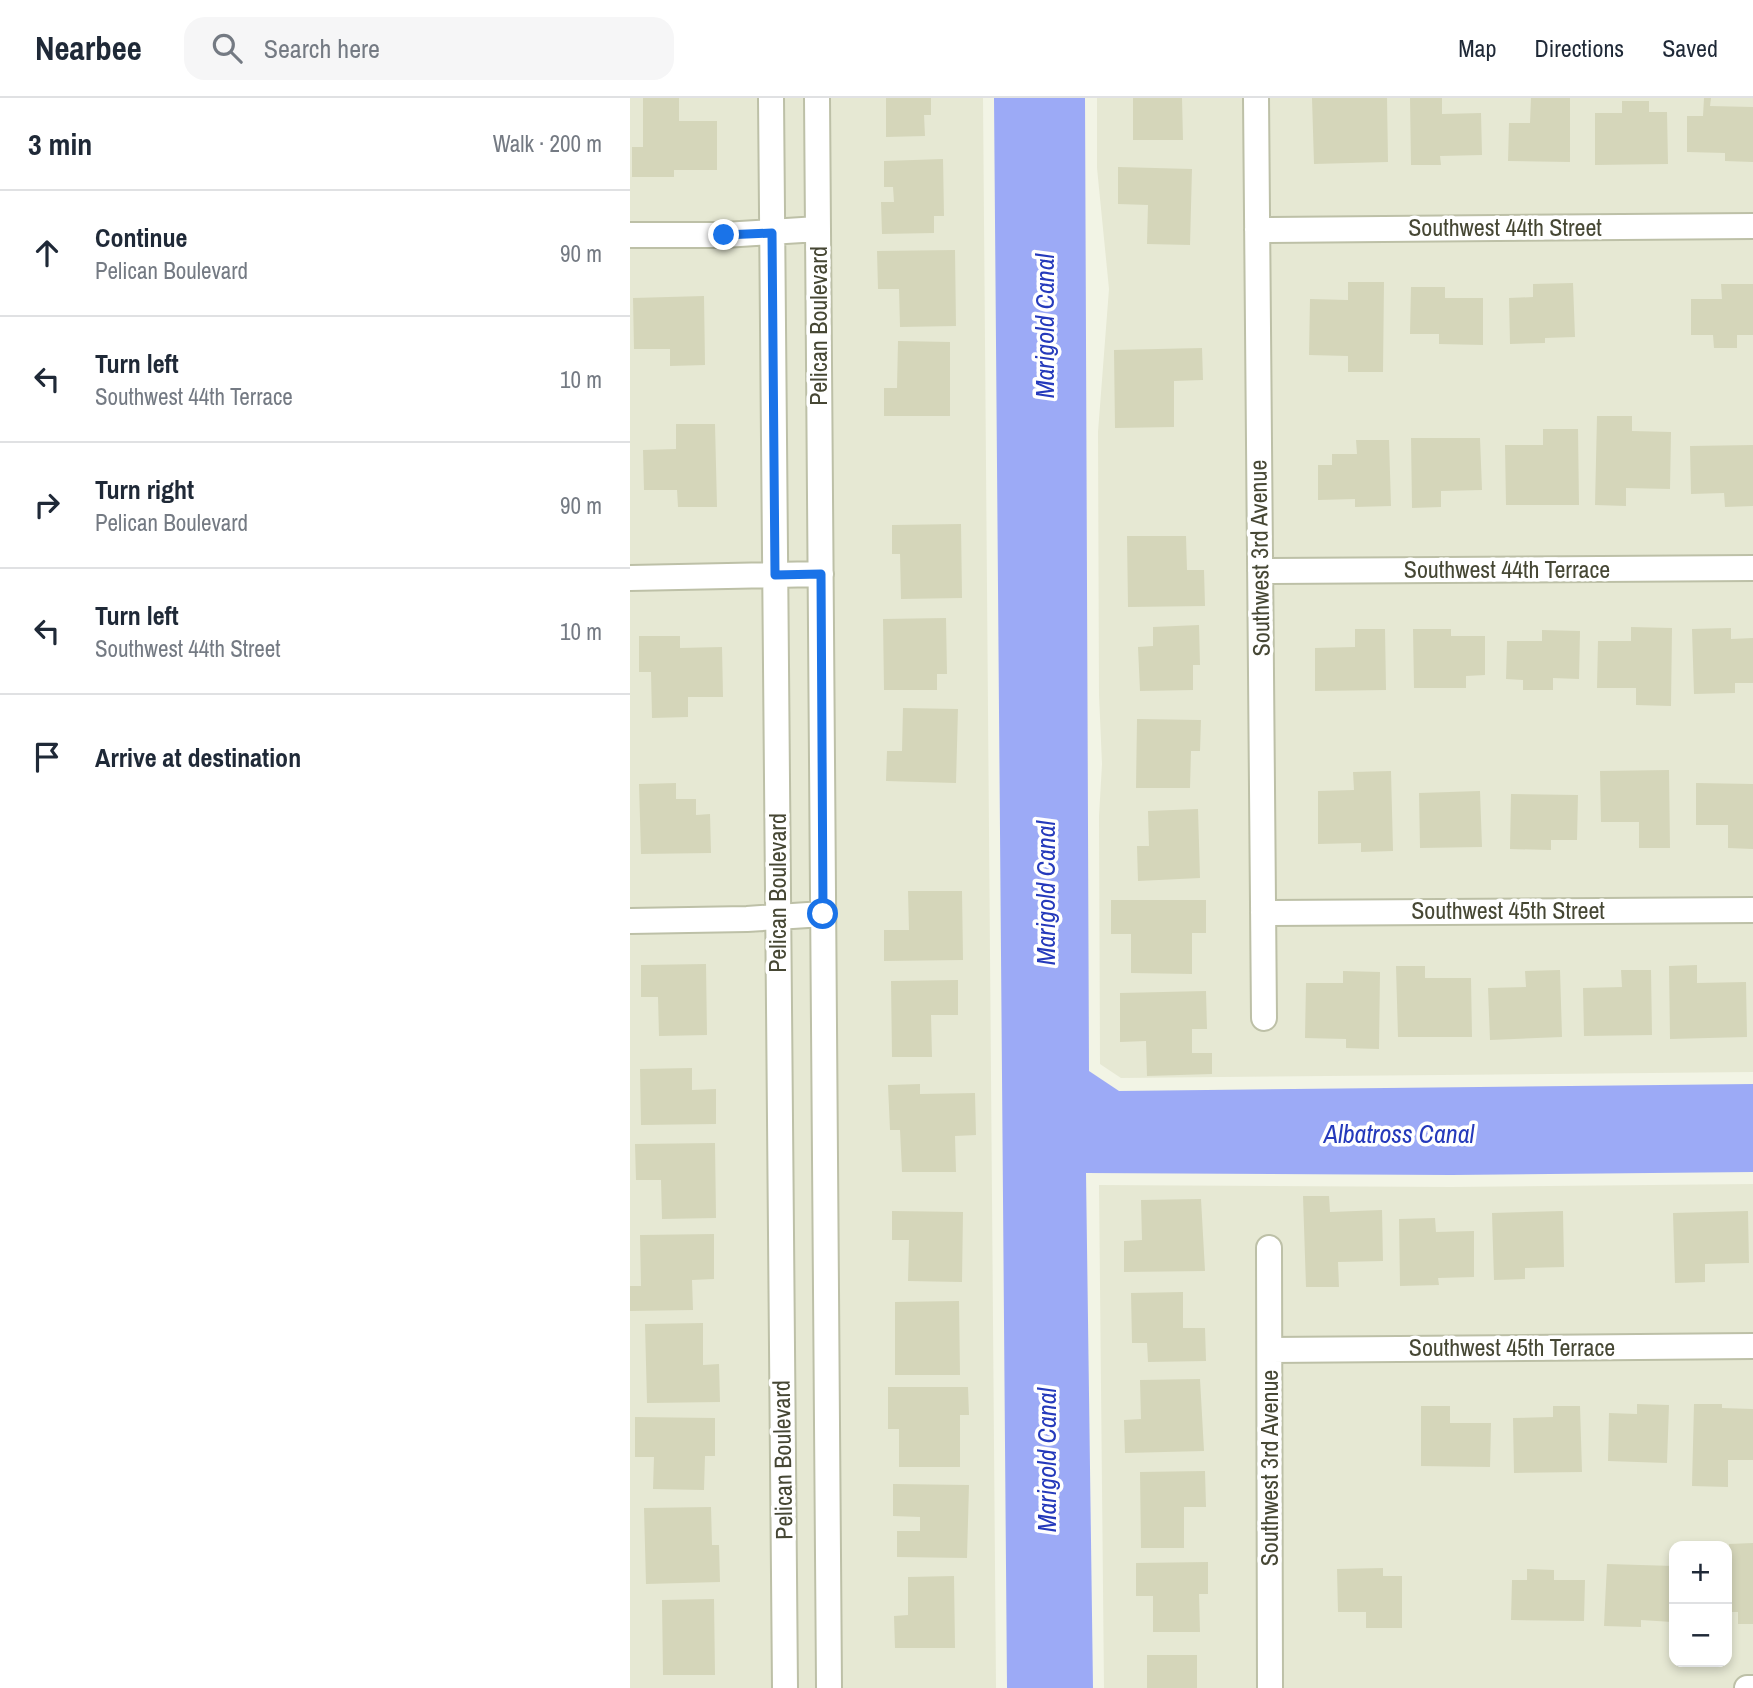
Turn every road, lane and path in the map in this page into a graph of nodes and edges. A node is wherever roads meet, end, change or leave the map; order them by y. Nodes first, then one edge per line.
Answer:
1 (771, 98) edge
2 (817, 98) edge
3 (1256, 98) edge
4 (1753, 226) edge
5 (818, 229) junction
6 (1257, 230) junction
7 (772, 233) junction
8 (630, 236) edge
9 (1753, 568) edge
10 (1260, 571) junction
11 (821, 574) junction
12 (775, 575) junction
13 (630, 578) edge
14 (1753, 910) edge
15 (1263, 913) junction
16 (823, 914) junction
17 (778, 918) junction
18 (630, 920) edge
19 (1264, 1017) dead end
20 (1269, 1248) dead end
21 (1753, 1346) edge
22 (1271, 1350) junction
23 (785, 1688) edge
24 (828, 1688) edge
25 (1270, 1688) edge
26 (1747, 1688) edge
27 (1753, 1688) edge

1 - 7 street, Pelican Boulevard
2 - 5 street, Pelican Boulevard
3 - 6 street, Southwest 3rd Avenue
4 - 6 street, Southwest 44th Street
5 - 7 street
5 - 11 street, Pelican Boulevard
6 - 10 street, Southwest 3rd Avenue
7 - 8 street
7 - 12 street, Pelican Boulevard
9 - 10 street, Southwest 44th Terrace
10 - 15 street, Southwest 3rd Avenue
11 - 12 street
11 - 16 street, Pelican Boulevard
12 - 13 street
12 - 17 street, Pelican Boulevard
14 - 15 street, Southwest 45th Street
15 - 19 street, Southwest 3rd Avenue
16 - 17 street
16 - 24 street, Pelican Boulevard
17 - 18 street
17 - 23 street, Pelican Boulevard
20 - 22 street, Southwest 3rd Avenue
21 - 22 street, Southwest 45th Terrace
22 - 25 street, Southwest 3rd Avenue
26 - 27 street

